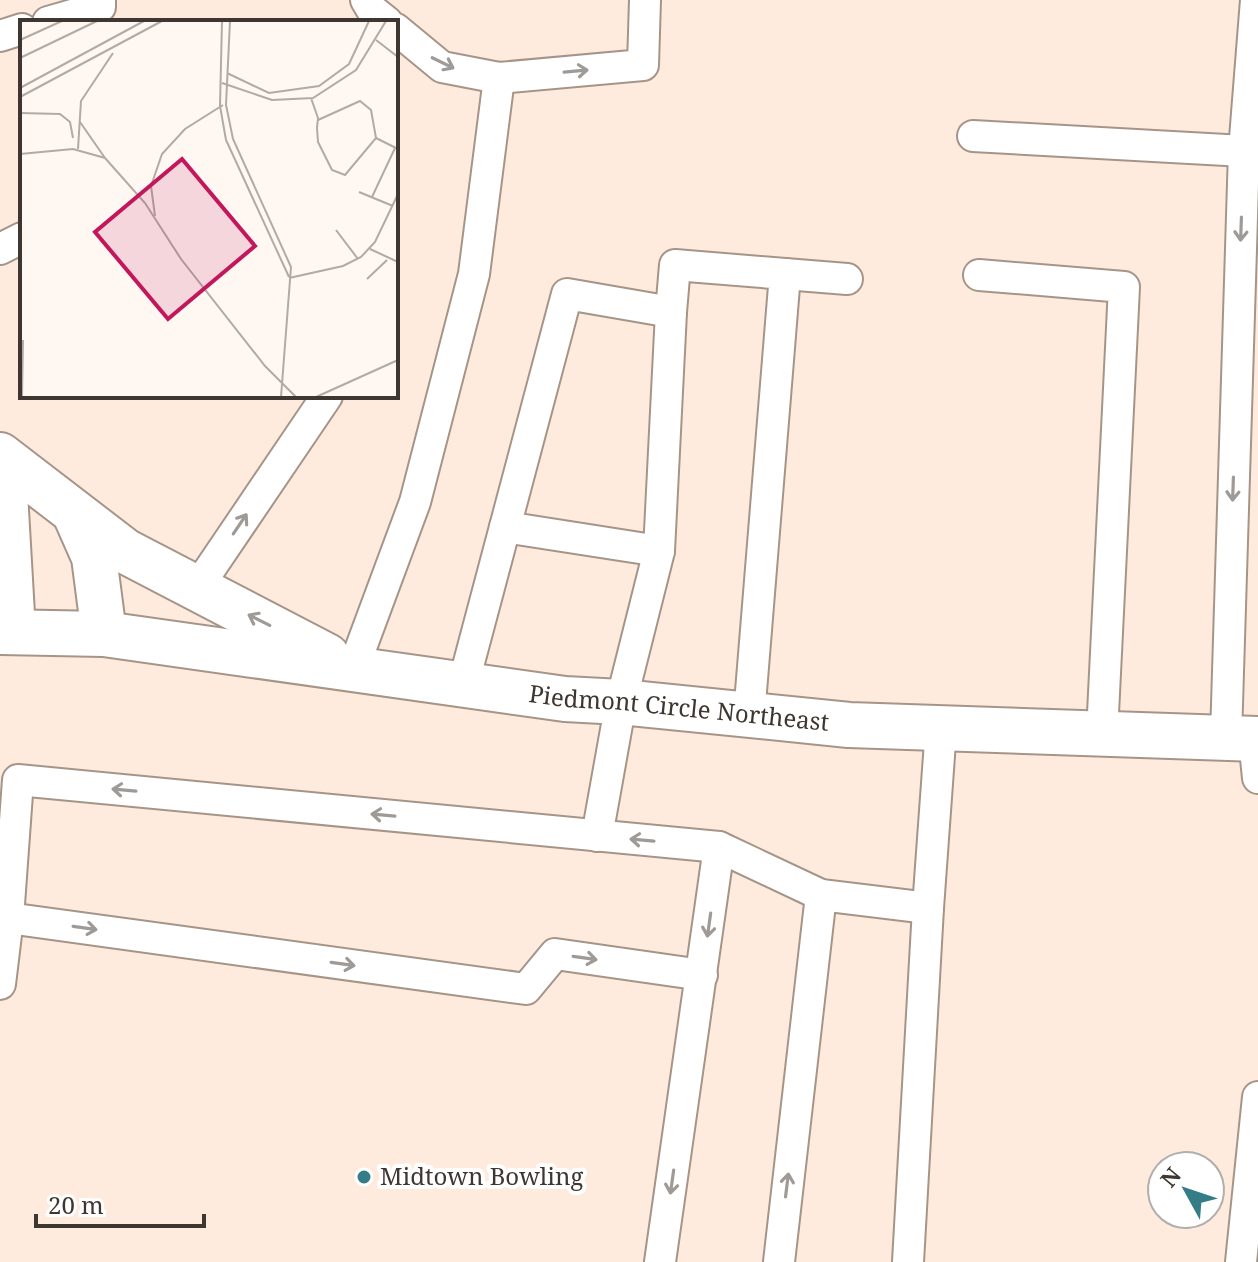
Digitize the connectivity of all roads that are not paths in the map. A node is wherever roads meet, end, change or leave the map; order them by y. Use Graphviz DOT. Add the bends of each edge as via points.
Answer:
graph roads {
  1 [pos="100,0"];
  2 [pos="366,0"];
  3 [pos="645,0"];
  4 [pos="1256,0"];
  5 [pos="55,20"];
  6 [pos="384,20"];
  7 [pos="20,30"];
  8 [pos="398,31"];
  9 [pos="0,36"];
  10 [pos="499,78"];
  11 [pos="973,136"];
  12 [pos="1244,151"];
  13 [pos="20,239"];
  14 [pos="0,249"];
  15 [pos="785,274"];
  16 [pos="979,275"];
  17 [pos="847,279"];
  18 [pos="671,312"];
  19 [pos="326,398"];
  20 [pos="1,456"];
  21 [pos="75,514"];
  22 [pos="505,527"];
  23 [pos="659,551"];
  24 [pos="197,588"];
  25 [pos="6,632"];
  26 [pos="104,634"];
  27 [pos="353,669"];
  28 [pos="463,685"];
  29 [pos="621,702"];
  30 [pos="749,716"];
  31 [pos="941,728"];
  32 [pos="1102,734"];
  33 [pos="1249,748"];
  34 [pos="597,836"];
  35 [pos="719,847"];
  36 [pos="821,895"];
  37 [pos="928,908"];
  38 [pos="8,918"];
  39 [pos="702,975"];
  40 [pos="0,984"];
  41 [pos="1258,1097"];
  42 [pos="660,1262"];
  43 [pos="779,1262"];
  44 [pos="908,1262"];
  45 [pos="1241,1262"];
  1 -- 5 [label="lane" via="100,7"];
  2 -- 6 [label="lane"];
  10 -- 3 [label="lane, one-way" via="643,65"];
  4 -- 12 [label="lane"];
  7 -- 9 [label="lane"];
  8 -- 10 [label="lane, one-way" via="442,67"];
  10 -- 27 [label="lane" via="474,274 415,502"];
  11 -- 12 [label="lane"];
  12 -- 33 [label="lane, one-way"];
  13 -- 14 [label="lane"];
  15 -- 17 [label="lane"];
  15 -- 18 [label="lane" via="675,265"];
  15 -- 30 [label="lane"];
  16 -- 32 [label="lane" via="1124,287"];
  18 -- 22 [label="lane" via="567,294"];
  18 -- 23 [label="lane"];
  24 -- 19 [label="lane, one-way"];
  20 -- 21 [label="main road, Piedmont Circle Northeast"];
  20 -- 25 [label="main road, Piedmont Circle Northeast"];
  21 -- 24 [label="main road" via="125,551"];
  21 -- 26 [label="main road, Piedmont Circle Northeast" via="94,557"];
  22 -- 23 [label="lane"];
  22 -- 28 [label="lane"];
  23 -- 29 [label="lane"];
  27 -- 24 [label="main road, one-way"];
  25 -- 26 [label="main road, Piedmont Circle Northeast"];
  26 -- 27 [label="main road, Piedmont Circle Northeast"];
  27 -- 28 [label="main road, Piedmont Circle Northeast"];
  28 -- 29 [label="main road, Piedmont Circle Northeast"];
  29 -- 30 [label="main road, Piedmont Circle Northeast"];
  29 -- 34 [label="lane"];
  30 -- 31 [label="main road, Piedmont Circle Northeast"];
  31 -- 32 [label="main road, Piedmont Circle Northeast"];
  31 -- 37 [label="lane"];
  32 -- 33 [label="main road, Piedmont Circle Northeast"];
  35 -- 34 [label="lane, one-way"];
  34 -- 38 [label="lane, one-way" via="18,780"];
  35 -- 36 [label="lane"];
  35 -- 39 [label="lane, one-way"];
  36 -- 37 [label="lane"];
  43 -- 36 [label="lane, one-way"];
  37 -- 44 [label="lane"];
  38 -- 39 [label="lane, one-way" via="526,989 555,954"];
  38 -- 40 [label="lane"];
  39 -- 42 [label="lane, one-way"];
  41 -- 45 [label="lane"];
}
